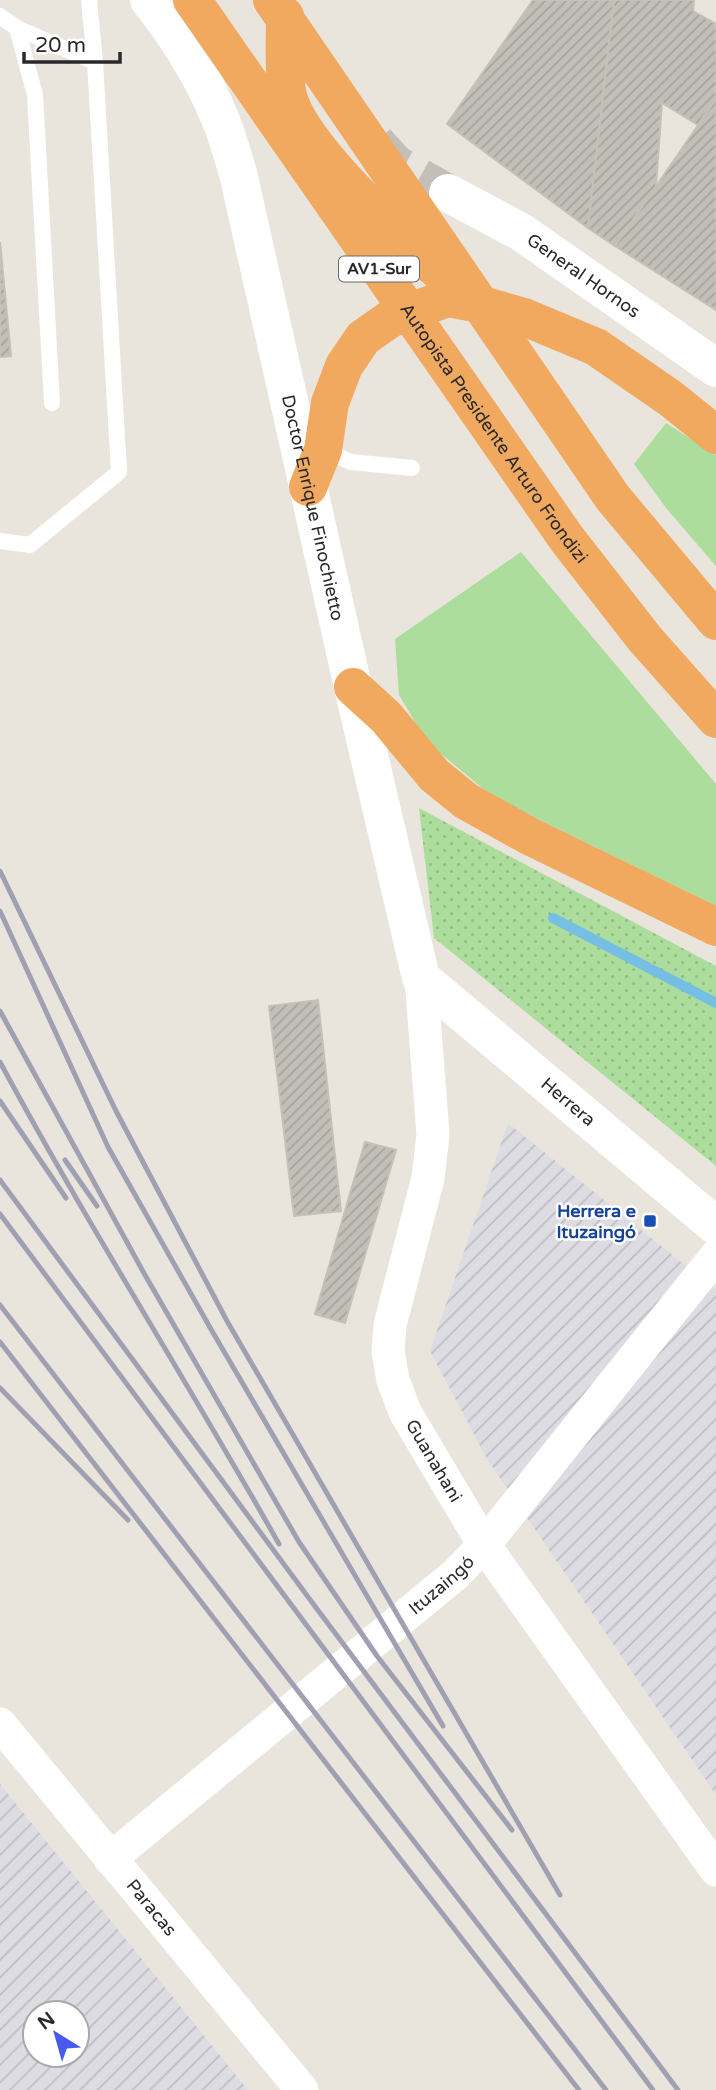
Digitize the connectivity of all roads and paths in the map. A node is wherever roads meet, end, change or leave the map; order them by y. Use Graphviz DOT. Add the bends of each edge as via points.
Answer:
graph roads {
  1 [pos="89,0"];
  2 [pos="149,0"];
  3 [pos="191,0"];
  4 [pos="281,1"];
  5 [pos="0,16"];
  6 [pos="17,28"];
  7 [pos="94,62"];
  8 [pos="448,193"];
  9 [pos="475,303"];
  10 [pos="716,368"];
  11 [pos="52,403"];
  12 [pos="295,423"];
  13 [pos="716,435"];
  14 [pos="323,450"];
  15 [pos="412,468"];
  16 [pos="308,487"];
  17 [pos="0,541"];
  18 [pos="716,621"];
  19 [pos="353,687"];
  20 [pos="716,719"];
  21 [pos="716,927"];
  22 [pos="421,978"];
  23 [pos="716,1226"];
  24 [pos="716,1256"];
  25 [pos="484,1545"];
  26 [pos="0,1724"];
  27 [pos="110,1858"];
  28 [pos="716,1870"];
  29 [pos="301,2089"];
  1 -- 7 [label="lane"];
  2 -- 12 [label="street, Doctor Enrique Finochietto" via="182,46 220,117 238,173"];
  3 -- 20 [label="highway, Autopista Presidente Arturo Frondizi / AV1-Sur" via="567,539 645,639"];
  4 -- 9 [label="highway" via="287,93 303,129 403,239"];
  4 -- 18 [label="highway, AV1-Sur" via="613,498"];
  5 -- 6 [label="lane"];
  6 -- 7 [label="lane"];
  6 -- 11 [label="lane" via="35,95"];
  7 -- 17 [label="lane" via="119,472 30,545"];
  8 -- 10 [label="street, General Hornos" via="521,232"];
  9 -- 13 [label="highway" via="524,317 596,347"];
  9 -- 14 [label="highway" via="448,298 435,302 390,319 363,338 344,366 330,403"];
  12 -- 14 [label="lane"];
  12 -- 16 [label="street, Doctor Enrique Finochietto"];
  14 -- 15 [label="lane" via="351,462"];
  14 -- 16 [label="highway"];
  16 -- 19 [label="street, Doctor Enrique Finochietto"];
  19 -- 21 [label="highway" via="386,717 433,775 466,801"];
  19 -- 22 [label="street, Doctor Enrique Finochietto"];
  22 -- 23 [label="street, Herrera"];
  22 -- 25 [label="street, Guanahani" via="433,1135 428,1178 390,1325 388,1352 405,1412"];
  24 -- 25 [label="street, Ituzaingó"];
  25 -- 27 [label="street, Ituzaingó" via="456,1574"];
  25 -- 28 [label="street, Guanahani"];
  26 -- 27 [label="street, Paracas"];
  27 -- 29 [label="street, Paracas"];
}
